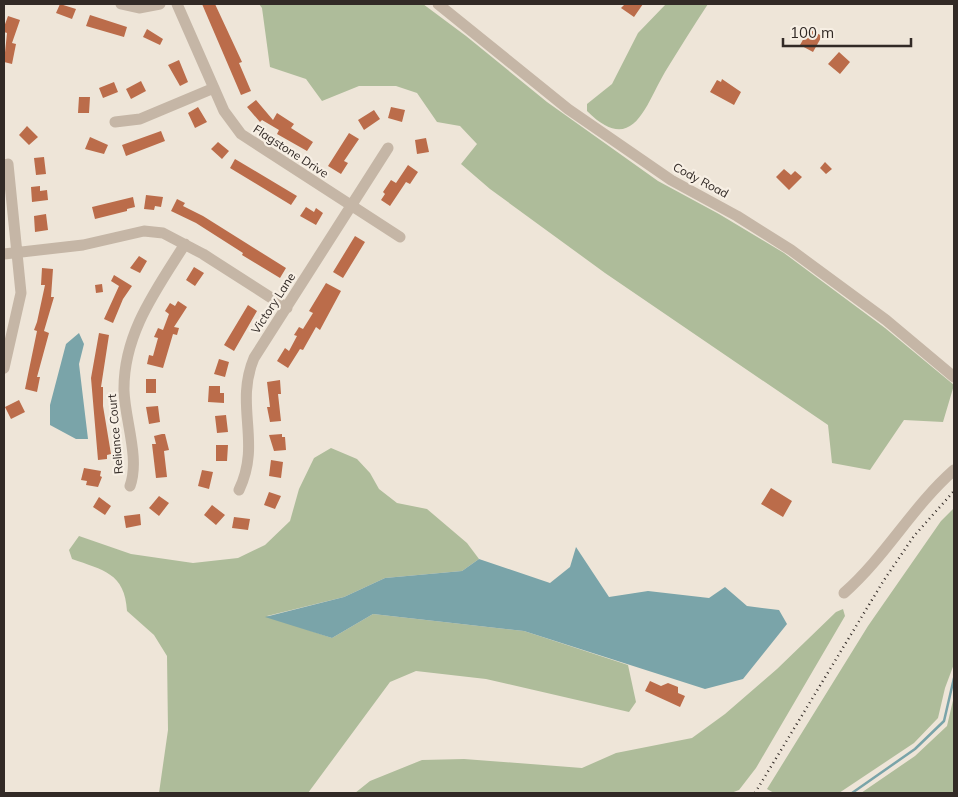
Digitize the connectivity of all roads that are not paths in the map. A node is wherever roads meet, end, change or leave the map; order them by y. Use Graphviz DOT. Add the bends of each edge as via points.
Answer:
graph roads {
  1 [pos="121,4"];
  2 [pos="160,4"];
  3 [pos="177,4"];
  4 [pos="438,4"];
  5 [pos="214,88"];
  6 [pos="115,122"];
  7 [pos="388,148"];
  8 [pos="6,164"];
  9 [pos="351,206"];
  10 [pos="400,237"];
  11 [pos="185,244"];
  12 [pos="16,252"];
  13 [pos="4,254"];
  14 [pos="287,308"];
  15 [pos="4,368"];
  16 [pos="954,377"];
  17 [pos="954,470"];
  18 [pos="130,486"];
  19 [pos="239,490"];
  20 [pos="844,593"];
  1 -- 2 [label="street" via="139,8"];
  3 -- 5 [label="street, Flagstone Drive"];
  4 -- 16 [label="street, Cody Road" via="568,109 671,180 791,250 871,309"];
  5 -- 6 [label="street" via="140,119"];
  5 -- 9 [label="street, Flagstone Drive" via="227,116 241,134"];
  7 -- 9 [label="street, Victory Lane"];
  8 -- 12 [label="street"];
  9 -- 10 [label="street, Flagstone Drive"];
  9 -- 14 [label="street, Victory Lane"];
  11 -- 12 [label="street" via="163,233 144,231 83,245"];
  11 -- 14 [label="street"];
  11 -- 18 [label="street, Reliance Court" via="141,314 127,361 124,392 134,466"];
  12 -- 13 [label="street"];
  12 -- 15 [label="street" via="21,293"];
  14 -- 19 [label="street, Victory Lane" via="248,372 249,462"];
  17 -- 20 [label="street" via="922,502 872,567"];
}
